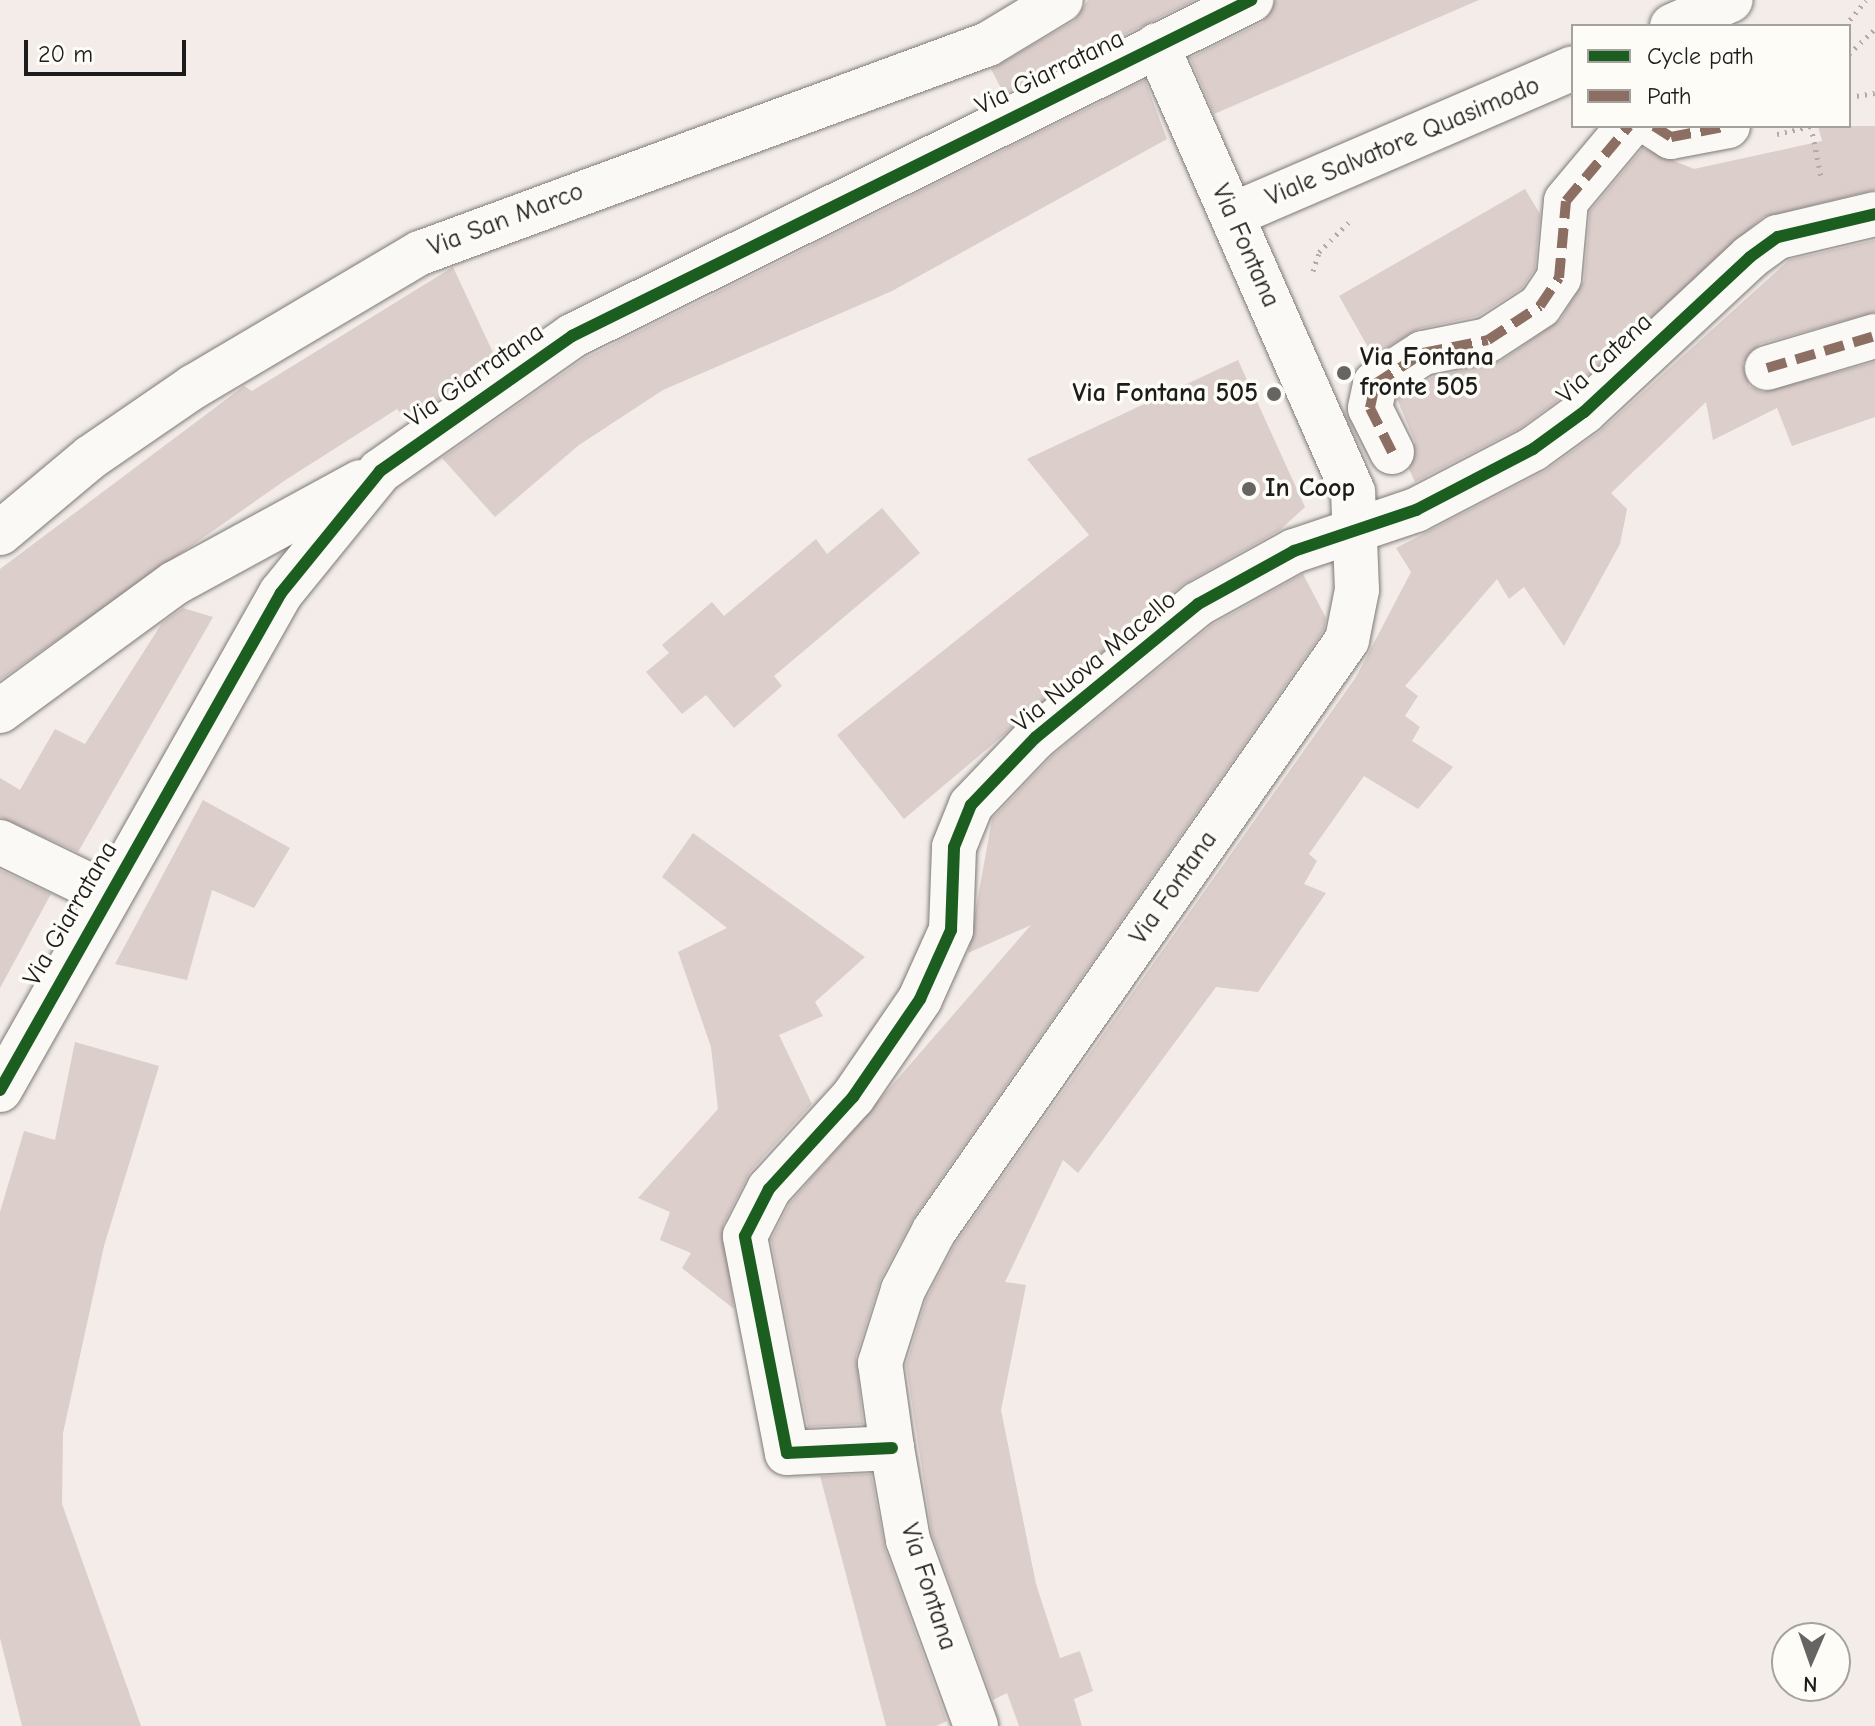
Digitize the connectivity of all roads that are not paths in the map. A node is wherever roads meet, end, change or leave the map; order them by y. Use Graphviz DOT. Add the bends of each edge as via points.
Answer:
graph roads {
  1 [pos="1061,0"];
  2 [pos="1251,0"];
  3 [pos="1721,2"];
  4 [pos="1676,24"];
  5 [pos="1157,45"];
  6 [pos="1571,69"];
  7 [pos="1627,128"];
  8 [pos="1657,128"];
  9 [pos="1718,128"];
  10 [pos="1875,214"];
  11 [pos="1232,215"];
  12 [pos="1875,336"];
  13 [pos="1767,368"];
  14 [pos="1392,452"];
  15 [pos="380,471"];
  16 [pos="0,533"];
  17 [pos="1358,534"];
  18 [pos="0,711"];
  19 [pos="0,842"];
  20 [pos="107,894"];
  21 [pos="0,1090"];
  22 [pos="892,1448"];
  23 [pos="976,1726"];
  1 -- 16 [label="street, Via San Marco" via="988,44 420,253 193,387 91,457"];
  2 -- 5 [label="street, Via Giarratana"];
  3 -- 4 [label="street"];
  5 -- 11 [label="street, Via Fontana"];
  5 -- 15 [label="street, Via Giarratana" via="572,336"];
  6 -- 11 [label="street, Viale Salvatore Quasimodo"];
  7 -- 14 [label="street" via="1566,201 1559,278 1540,306 1488,340 1423,353 1375,384 1370,408"];
  8 -- 9 [label="street" via="1671,137"];
  10 -- 17 [label="street, Via Catena" via="1778,237 1533,449"];
  11 -- 17 [label="street, Via Fontana" via="1353,492"];
  12 -- 13 [label="street"];
  15 -- 18 [label="street" via="175,583"];
  15 -- 20 [label="street, Via Giarratana" via="281,593"];
  17 -- 22 [label="street, Via Fontana" via="1347,640 934,1231 903,1290 880,1363"];
  17 -- 22 [label="street, Via Nuova Macello" via="1294,551 1198,604 1035,738 971,805 954,847 951,930 920,999 853,1097 769,1189 751,1224 745,1236 787,1453"];
  19 -- 20 [label="street"];
  20 -- 21 [label="street, Via Giarratana"];
  22 -- 23 [label="street, Via Fontana" via="908,1540"];
}
